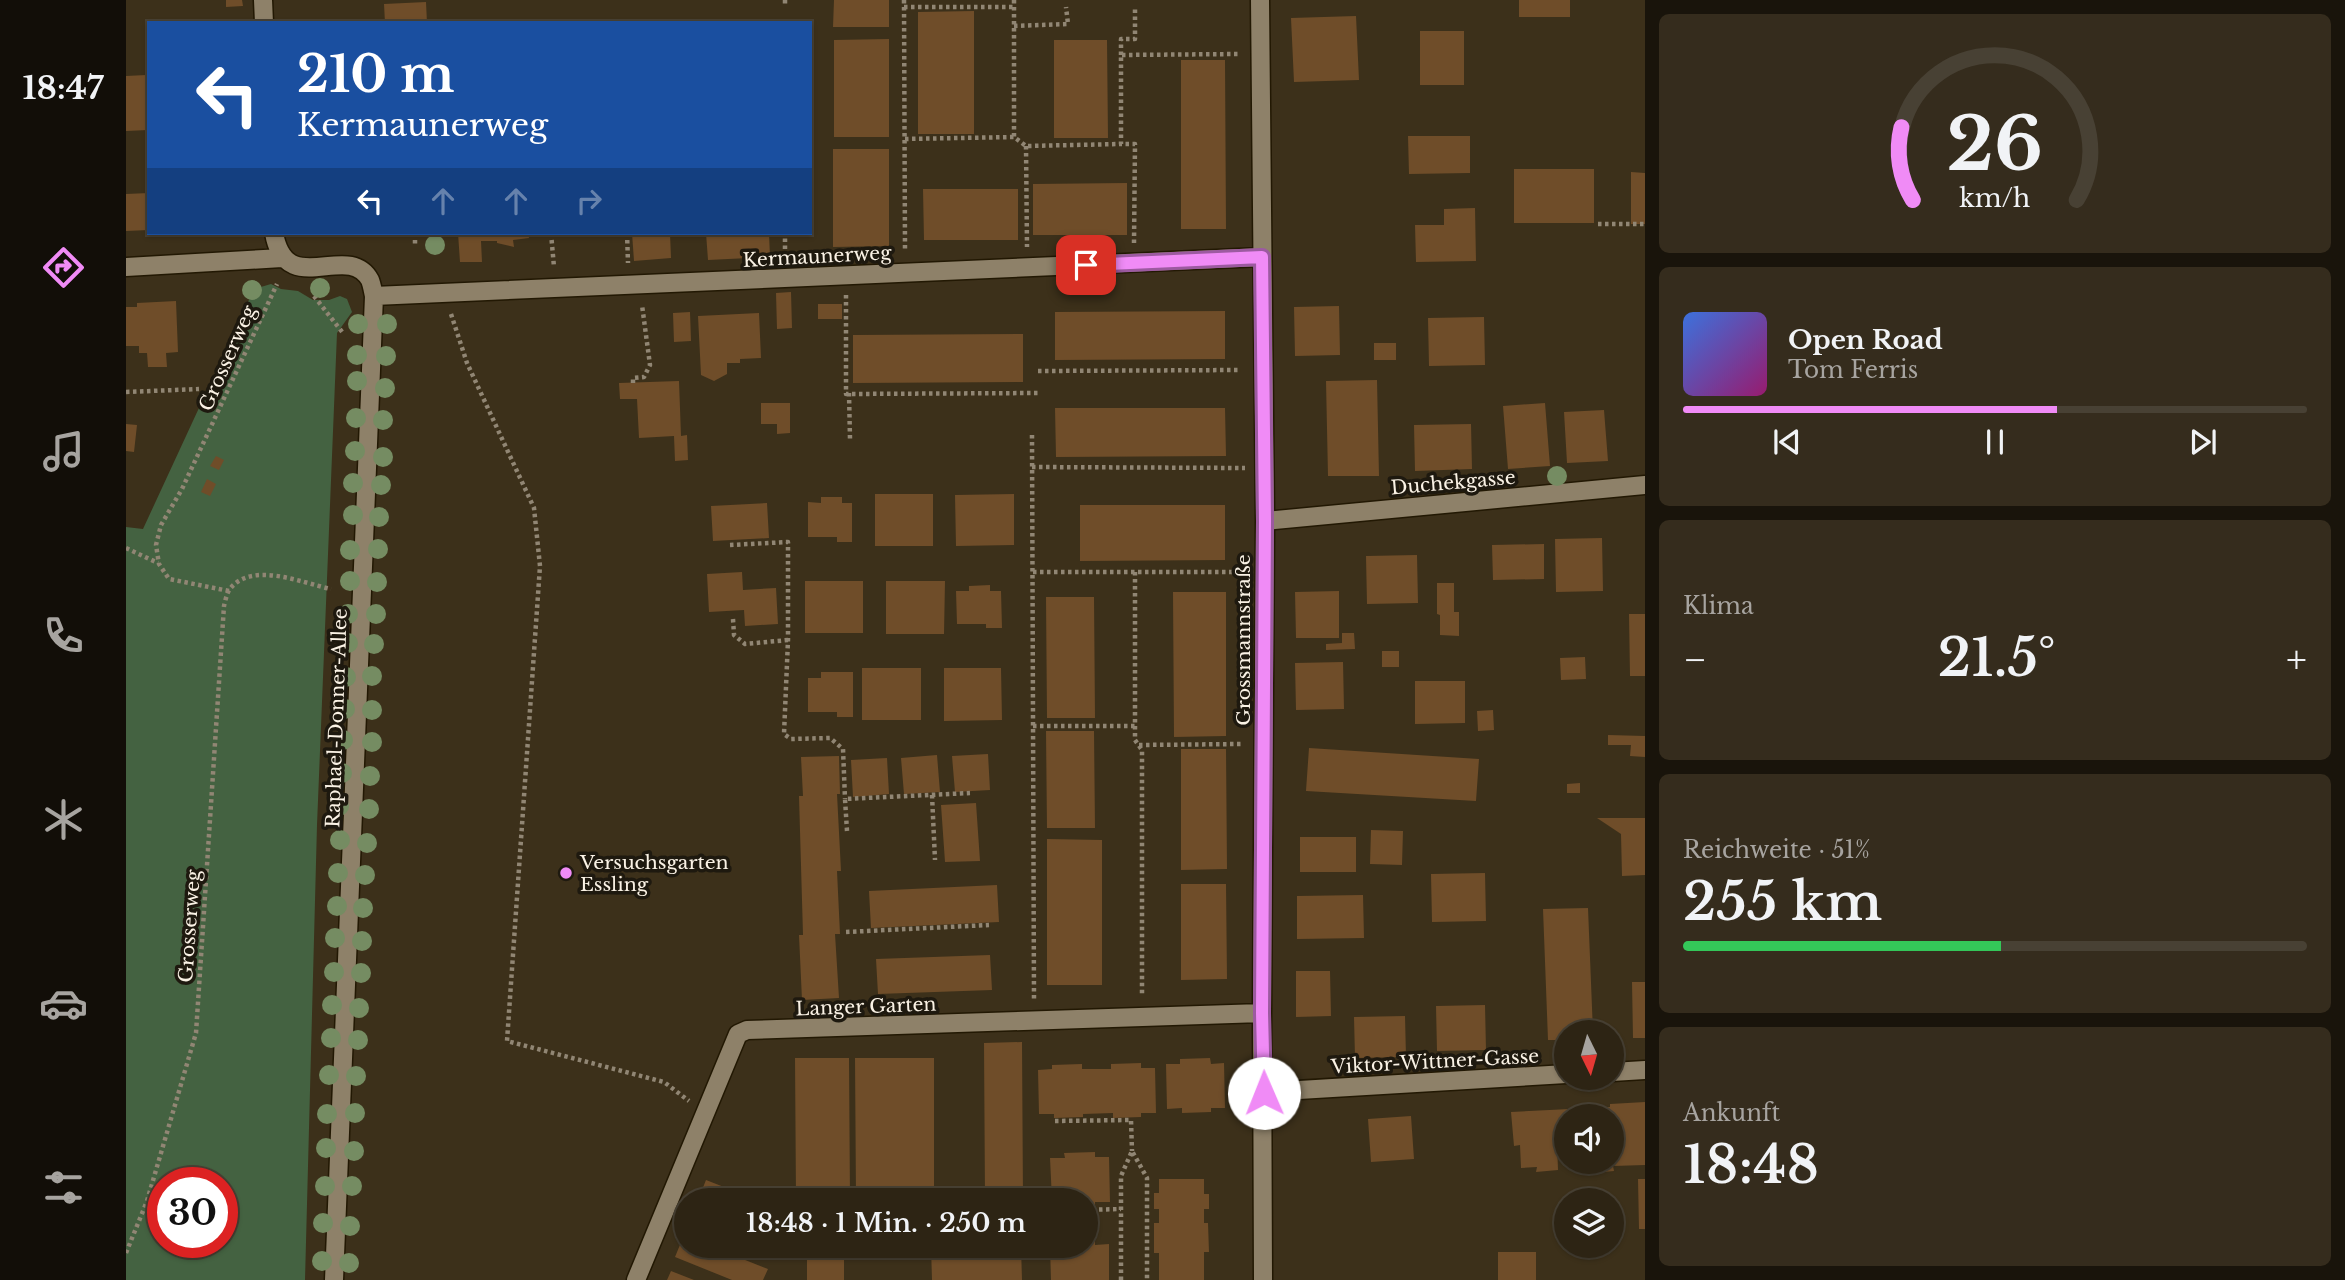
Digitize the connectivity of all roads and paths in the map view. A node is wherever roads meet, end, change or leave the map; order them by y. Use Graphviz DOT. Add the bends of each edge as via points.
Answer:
graph roads {
  1 [pos="263,0"];
  2 [pos="904,0"];
  3 [pos="1014,0"];
  4 [pos="1260,0"];
  5 [pos="904,7"];
  6 [pos="1014,7"];
  7 [pos="1066,7"];
  8 [pos="1135,7"];
  9 [pos="264,21"];
  10 [pos="1014,26"];
  11 [pos="1261,53"];
  12 [pos="1121,55"];
  13 [pos="1014,137"];
  14 [pos="904,139"];
  15 [pos="1121,144"];
  16 [pos="1026,146"];
  17 [pos="1598,224"];
  18 [pos="1645,224"];
  19 [pos="275,235"];
  20 [pos="415,235"];
  21 [pos="627,235"];
  22 [pos="551,236"];
  23 [pos="415,245"];
  24 [pos="1262,257"];
  25 [pos="282,258"];
  26 [pos="1134,262"];
  27 [pos="126,267"];
  28 [pos="1027,267"];
  29 [pos="905,273"];
  30 [pos="846,276"];
  31 [pos="277,284"];
  32 [pos="634,285"];
  33 [pos="555,288"];
  34 [pos="444,294"];
  35 [pos="314,296"];
  36 [pos="374,296"];
  37 [pos="343,333"];
  38 [pos="1263,370"];
  39 [pos="1038,371"];
  40 [pos="633,383"];
  41 [pos="200,389"];
  42 [pos="126,392"];
  43 [pos="849,393"];
  44 [pos="1038,393"];
  45 [pos="1032,435"];
  46 [pos="850,439"];
  47 [pos="1032,467"];
  48 [pos="1265,468"];
  49 [pos="1645,485"];
  50 [pos="1265,521"];
  51 [pos="730,545"];
  52 [pos="126,548"];
  53 [pos="159,564"];
  54 [pos="1033,572"];
  55 [pos="1135,572"];
  56 [pos="1265,572"];
  57 [pos="331,589"];
  58 [pos="229,591"];
  59 [pos="733,618"];
  60 [pos="788,640"];
  61 [pos="1033,726"];
  62 [pos="1135,726"];
  63 [pos="1264,744"];
  64 [pos="1139,745"];
  65 [pos="970,793"];
  66 [pos="932,795"];
  67 [pos="845,799"];
  68 [pos="847,831"];
  69 [pos="935,860"];
  70 [pos="989,925"];
  71 [pos="846,932"];
  72 [pos="1262,1013"];
  73 [pos="1143,1018"];
  74 [pos="1034,1022"];
  75 [pos="1645,1070"];
  76 [pos="1624,1071"];
  77 [pos="1554,1075"];
  78 [pos="1264,1093"];
  79 [pos="705,1115"];
  80 [pos="1055,1121"];
  81 [pos="1132,1151"];
  82 [pos="1121,1209"];
  83 [pos="1098,1210"];
  84 [pos="126,1253"];
  85 [pos="334,1280"];
  86 [pos="636,1280"];
  87 [pos="1121,1280"];
  88 [pos="1147,1280"];
  89 [pos="1263,1280"];
  1 -- 9 [label="street"];
  2 -- 5 [label="path"];
  3 -- 6 [label="path"];
  4 -- 11 [label="street, Grossmannstraße"];
  5 -- 6 [label="path"];
  5 -- 14 [label="path"];
  6 -- 10 [label="path"];
  7 -- 10 [label="path" via="1068,24"];
  8 -- 12 [label="path" via="1135,39 1121,39"];
  10 -- 13 [label="path"];
  11 -- 12 [label="path"];
  11 -- 24 [label="street, Grossmannstraße"];
  12 -- 15 [label="path"];
  13 -- 14 [label="path"];
  13 -- 16 [label="path"];
  14 -- 29 [label="path"];
  15 -- 16 [label="path"];
  15 -- 26 [label="path" via="1135,144"];
  16 -- 28 [label="path"];
  17 -- 18 [label="path"];
  19 -- 25 [label="street"];
  20 -- 23 [label="path"];
  21 -- 32 [label="path"];
  22 -- 33 [label="path"];
  24 -- 26 [label="street, Kermaunerweg"];
  24 -- 38 [label="street, Grossmannstraße"];
  25 -- 27 [label="street"];
  25 -- 36 [label="street" via="293,266 356,267 369,279"];
  26 -- 28 [label="street, Kermaunerweg"];
  28 -- 29 [label="street, Kermaunerweg"];
  29 -- 30 [label="street, Kermaunerweg"];
  30 -- 32 [label="street, Kermaunerweg"];
  30 -- 43 [label="path"];
  31 -- 53 [label="path, Grosserweg" via="182,489 160,525"];
  32 -- 33 [label="street, Kermaunerweg"];
  32 -- 40 [label="path" via="650,365 644,377 633,378"];
  33 -- 34 [label="street, Kermaunerweg"];
  34 -- 36 [label="street, Kermaunerweg"];
  34 -- 79 [label="path" via="467,363 534,508 540,566 507,1041 664,1082"];
  35 -- 37 [label="path"];
  36 -- 85 [label="street, Raphael-Donner-Allee"];
  38 -- 39 [label="path"];
  38 -- 48 [label="street, Grossmannstraße"];
  41 -- 42 [label="path"];
  43 -- 44 [label="path"];
  43 -- 46 [label="path"];
  45 -- 47 [label="path"];
  47 -- 48 [label="path"];
  47 -- 54 [label="path"];
  48 -- 50 [label="street, Grossmannstraße"];
  49 -- 50 [label="street, Duchekgasse"];
  50 -- 56 [label="street, Grossmannstraße"];
  51 -- 60 [label="path" via="788,542"];
  52 -- 53 [label="path"];
  53 -- 58 [label="path" via="169,579"];
  54 -- 55 [label="path"];
  54 -- 61 [label="path"];
  55 -- 56 [label="path"];
  55 -- 62 [label="path"];
  56 -- 63 [label="street, Grossmannstraße"];
  57 -- 58 [label="path" via="270,575 245,577"];
  58 -- 84 [label="path, Grosserweg" via="223,620 196,1033"];
  59 -- 60 [label="path" via="734,635 745,644"];
  60 -- 67 [label="path" via="784,734 791,739 830,738 842,749"];
  61 -- 62 [label="path"];
  61 -- 74 [label="path"];
  62 -- 64 [label="path"];
  63 -- 64 [label="path"];
  63 -- 72 [label="street, Grossmannstraße"];
  64 -- 73 [label="path"];
  65 -- 66 [label="path"];
  66 -- 67 [label="path"];
  66 -- 69 [label="path"];
  67 -- 68 [label="path"];
  70 -- 71 [label="path"];
  72 -- 73 [label="street, Langer Garten"];
  72 -- 78 [label="street, Grossmannstraße"];
  73 -- 74 [label="street, Langer Garten"];
  74 -- 79 [label="street, Langer Garten" via="747,1030 738,1034"];
  75 -- 76 [label="street"];
  77 -- 78 [label="street, Viktor-Wittner-Gasse"];
  78 -- 89 [label="street, Grossmannstraße"];
  79 -- 86 [label="street, Langer Garten"];
  80 -- 81 [label="path" via="1131,1120"];
  81 -- 82 [label="path" via="1121,1176"];
  81 -- 88 [label="path" via="1147,1178"];
  82 -- 83 [label="path"];
  82 -- 87 [label="path"];
}
